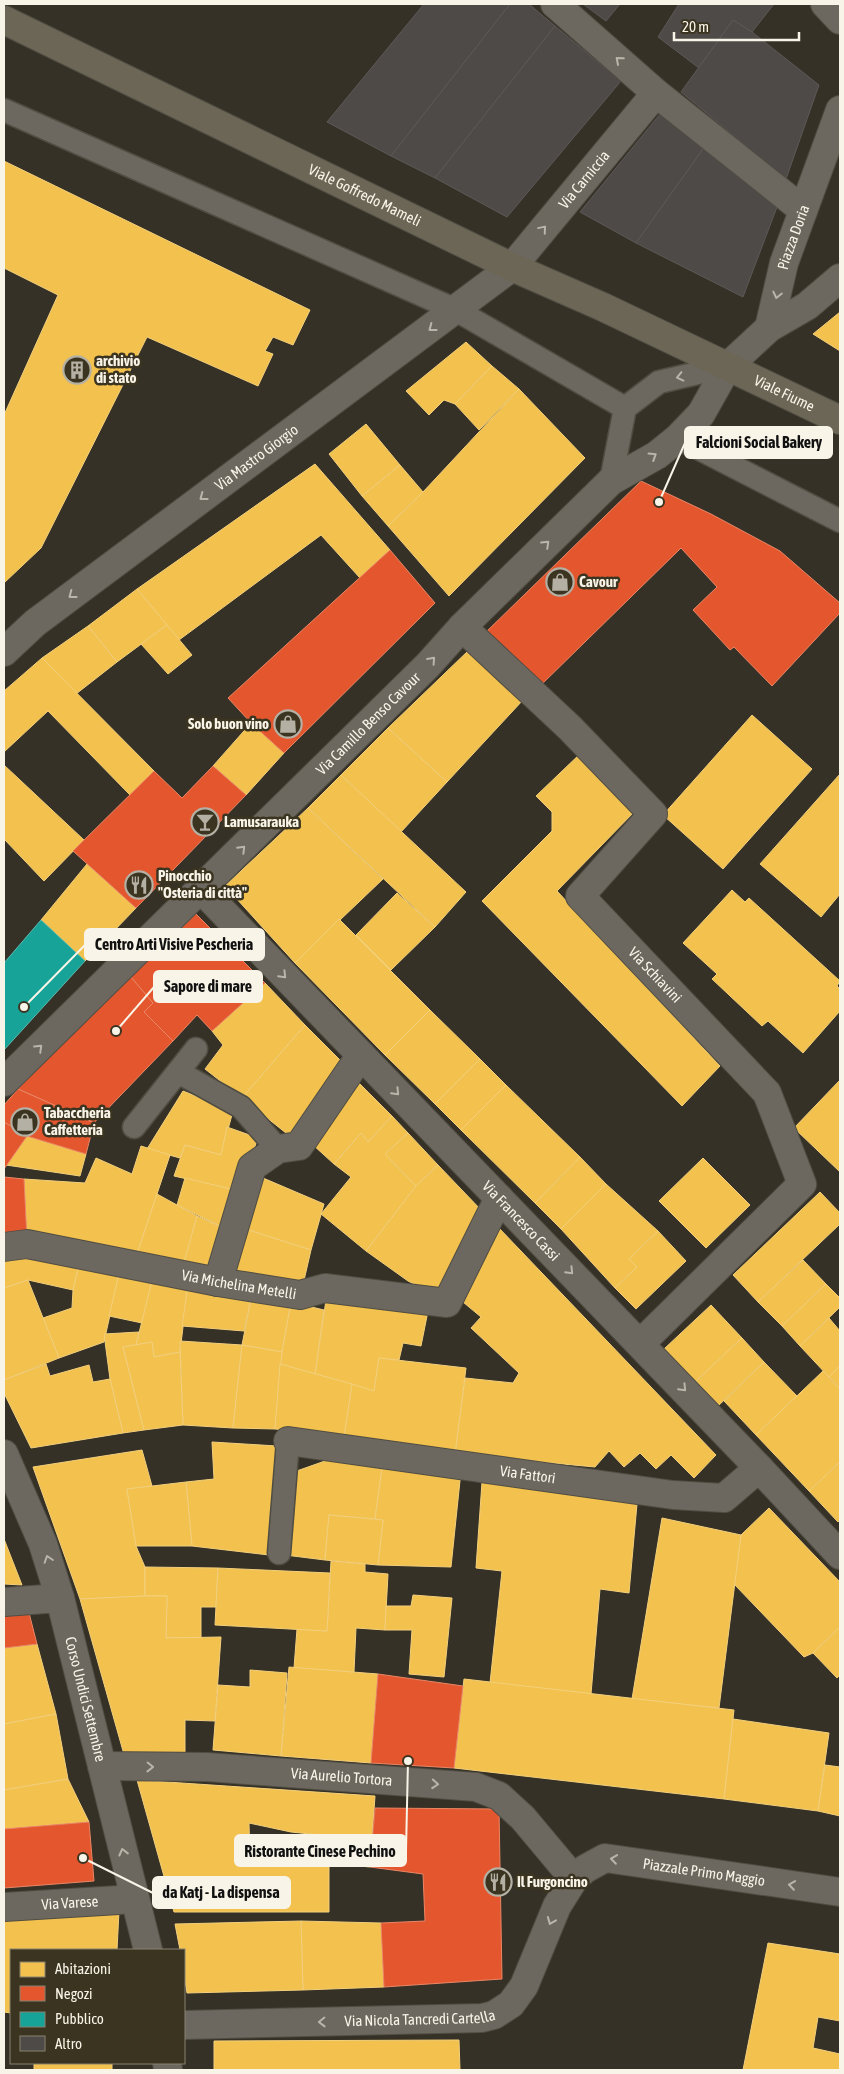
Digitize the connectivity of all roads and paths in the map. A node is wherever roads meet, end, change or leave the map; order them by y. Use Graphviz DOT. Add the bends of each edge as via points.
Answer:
graph roads {
  1 [pos="555,4"];
  2 [pos="825,4"];
  3 [pos="4,20"];
  4 [pos="840,20"];
  5 [pos="656,93"];
  6 [pos="4,110"];
  7 [pos="840,110"];
  8 [pos="833,149"];
  9 [pos="803,210"];
  10 [pos="512,267"];
  11 [pos="840,278"];
  12 [pos="456,310"];
  13 [pos="769,328"];
  14 [pos="728,366"];
  15 [pos="625,408"];
  16 [pos="840,420"];
  17 [pos="678,438"];
  18 [pos="611,481"];
  19 [pos="840,521"];
  20 [pos="462,627"];
  21 [pos="4,652"];
  22 [pos="201,889"];
  23 [pos="196,1049"];
  24 [pos="361,1055"];
  25 [pos="178,1072"];
  26 [pos="4,1082"];
  27 [pos="134,1127"];
  28 [pos="278,1149"];
  29 [pos="499,1198"];
  30 [pos="4,1247"];
  31 [pos="218,1282"];
  32 [pos="640,1344"];
  33 [pos="288,1441"];
  34 [pos="4,1454"];
  35 [pos="759,1468"];
  36 [pos="279,1553"];
  37 [pos="840,1554"];
  38 [pos="60,1598"];
  39 [pos="4,1602"];
  40 [pos="102,1766"];
  41 [pos="574,1879"];
  42 [pos="840,1892"];
  43 [pos="135,1899"];
  44 [pos="4,1907"];
  45 [pos="148,1949"];
  46 [pos="185,2025"];
  5 -- 1 [label="street, one-way"];
  2 -- 4 [label="street"];
  3 -- 10 [label="main road, Viale Goffredo Mameli"];
  5 -- 9 [label="street"];
  10 -- 5 [label="street, Via Carniccia, one-way"];
  6 -- 12 [label="lane"];
  7 -- 8 [label="street, Piazza Doria"];
  8 -- 9 [label="street, Piazza Doria"];
  9 -- 13 [label="street, Piazza Doria, one-way" via="784,263"];
  10 -- 12 [label="street, Via Mastro Giorgio"];
  10 -- 14 [label="main road, Viale Goffredo Mameli"];
  11 -- 13 [label="street" via="807,306"];
  12 -- 15 [label="lane"];
  12 -- 21 [label="street, Via Mastro Giorgio, one-way" via="34,623"];
  13 -- 14 [label="street"];
  14 -- 15 [label="lane, one-way" via="659,382"];
  14 -- 16 [label="main road, Viale Fiume"];
  14 -- 17 [label="street, Via Camillo Benso Cavour" via="701,414"];
  15 -- 18 [label="lane"];
  18 -- 17 [label="street, Via Camillo Benso Cavour, one-way" via="657,455"];
  17 -- 19 [label="lane"];
  20 -- 18 [label="street, Via Camillo Benso Cavour, one-way"];
  22 -- 20 [label="street, Via Camillo Benso Cavour, one-way" via="428,665"];
  20 -- 32 [label="street, Via Schiavini" via="570,728 654,814 580,896 767,1093 802,1184"];
  22 -- 24 [label="street, Via Francesco Cassi, one-way"];
  26 -- 22 [label="street, Via Camillo Benso Cavour, one-way"];
  23 -- 25 [label="lane"];
  24 -- 28 [label="street" via="299,1146"];
  24 -- 29 [label="street, Via Francesco Cassi, one-way"];
  25 -- 27 [label="lane"];
  25 -- 28 [label="lane" via="240,1107"];
  28 -- 31 [label="street" via="252,1167"];
  29 -- 31 [label="street, Via Michelina Metelli" via="447,1303 325,1288 300,1296"];
  29 -- 32 [label="street, Via Francesco Cassi, one-way"];
  30 -- 31 [label="street, Via Michelina Metelli" via="27,1244"];
  32 -- 35 [label="street, Via Francesco Cassi, one-way"];
  33 -- 35 [label="street, Via Fattori" via="673,1495 724,1498"];
  33 -- 36 [label="lane"];
  38 -- 34 [label="street, Corso Undici Settembre, one-way" via="43,1544"];
  35 -- 37 [label="street, Via Francesco Cassi"];
  38 -- 39 [label="street"];
  38 -- 40 [label="street, Corso Undici Settembre"];
  40 -- 41 [label="street, Via Aurelio Tortora, one-way" via="208,1767 476,1787 499,1796 523,1818"];
  43 -- 40 [label="street, Corso Undici Settembre, one-way"];
  42 -- 41 [label="street, Piazzale Primo Maggio, one-way" via="605,1858"];
  41 -- 46 [label="street, Via Nicola Tancredi Cartella, one-way" via="557,1906 524,1986 511,2004 494,2015 482,2018"];
  43 -- 44 [label="street, Via Varese"];
  43 -- 45 [label="street, Corso Undici Settembre"];
}
